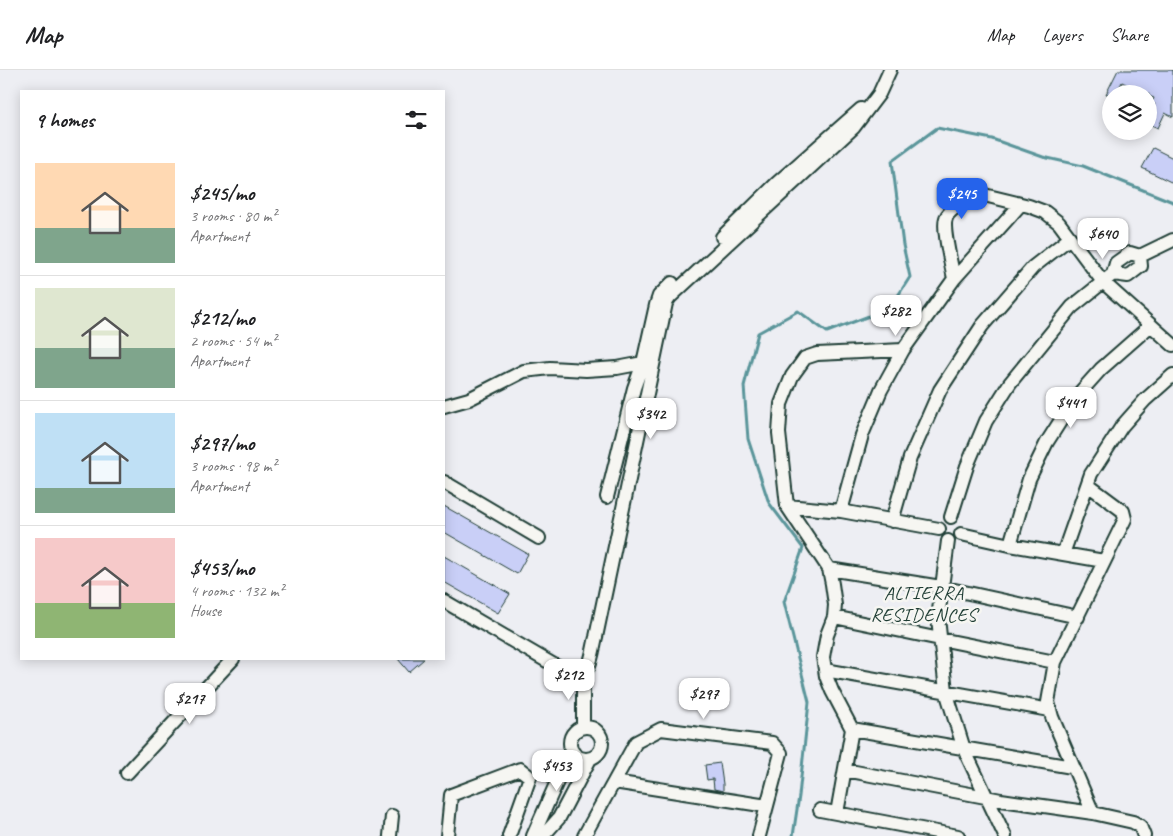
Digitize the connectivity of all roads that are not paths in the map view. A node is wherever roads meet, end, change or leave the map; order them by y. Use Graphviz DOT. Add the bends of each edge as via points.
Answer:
graph roads {
  1 [pos="890,70"];
  2 [pos="879,94"];
  3 [pos="1021,204"];
  4 [pos="1070,238"];
  5 [pos="1173,240"];
  6 [pos="1108,278"];
  7 [pos="954,279"];
  8 [pos="1151,325"];
  9 [pos="1173,345"];
  10 [pos="903,350"];
  11 [pos="643,362"];
  12 [pos="1173,375"];
  13 [pos="445,406"];
  14 [pos="445,483"];
  15 [pos="1088,485"];
  16 [pos="607,497"];
  17 [pos="787,506"];
  18 [pos="842,511"];
  19 [pos="951,518"];
  20 [pos="892,522"];
  21 [pos="939,529"];
  22 [pos="961,534"];
  23 [pos="539,538"];
  24 [pos="948,541"];
  25 [pos="1010,544"];
  26 [pos="1063,554"];
  27 [pos="1104,561"];
  28 [pos="829,569"];
  29 [pos="941,587"];
  30 [pos="445,602"];
  31 [pos="834,616"];
  32 [pos="1078,617"];
  33 [pos="940,640"];
  34 [pos="232,660"];
  35 [pos="1055,662"];
  36 [pos="825,670"];
  37 [pos="583,675"];
  38 [pos="946,691"];
  39 [pos="1050,710"];
  40 [pos="583,727"];
  41 [pos="852,729"];
  42 [pos="964,749"];
  43 [pos="571,750"];
  44 [pos="590,759"];
  45 [pos="1072,767"];
  46 [pos="845,770"];
  47 [pos="127,773"];
  48 [pos="614,782"];
  49 [pos="987,796"];
  50 [pos="767,806"];
  51 [pos="820,810"];
  52 [pos="837,813"];
  53 [pos="1093,813"];
  54 [pos="392,816"];
  55 [pos="390,836"];
  56 [pos="447,836"];
  57 [pos="509,836"];
  58 [pos="533,836"];
  59 [pos="542,836"];
  60 [pos="584,836"];
  61 [pos="759,836"];
  62 [pos="958,836"];
  63 [pos="1005,836"];
  64 [pos="1144,836"];
  1 -- 2 [label="street"];
  2 -- 11 [label="street" via="777,183 660,296"];
  2 -- 37 [label="street" via="854,127 666,303 596,637"];
  3 -- 4 [label="street" via="1045,212"];
  3 -- 7 [label="street"];
  3 -- 7 [label="street" via="980,194 950,212 945,221"];
  4 -- 6 [label="street"];
  4 -- 20 [label="street" via="1033,267 982,326 940,390 910,458"];
  5 -- 6 [label="street" via="1140,256 1141,266 1128,276"];
  6 -- 8 [label="street"];
  6 -- 19 [label="street" via="1072,307 1010,383 986,421"];
  7 -- 10 [label="street"];
  8 -- 9 [label="street"];
  8 -- 25 [label="street" via="1101,369 1075,398 1046,442 1029,479"];
  10 -- 17 [label="street" via="818,354 804,358 792,376 781,404 779,434"];
  10 -- 18 [label="street" via="862,435"];
  11 -- 13 [label="street" via="617,368 524,371 469,399"];
  11 -- 16 [label="street"];
  12 -- 15 [label="street" via="1122,426 1091,474"];
  14 -- 23 [label="street"];
  15 -- 26 [label="street"];
  15 -- 27 [label="street" via="1123,511 1125,519"];
  17 -- 18 [label="street"];
  17 -- 28 [label="street"];
  18 -- 20 [label="street"];
  19 -- 21 [label="street" via="944,519"];
  19 -- 22 [label="street" via="960,523"];
  20 -- 21 [label="street"];
  21 -- 24 [label="street" via="940,535"];
  22 -- 24 [label="street" via="956,540"];
  22 -- 25 [label="street"];
  24 -- 29 [label="street"];
  25 -- 26 [label="street"];
  26 -- 27 [label="street"];
  27 -- 32 [label="street"];
  28 -- 29 [label="street"];
  28 -- 31 [label="street"];
  29 -- 32 [label="street"];
  29 -- 33 [label="street"];
  30 -- 37 [label="street" via="577,678"];
  31 -- 33 [label="street"];
  31 -- 36 [label="street" via="823,657"];
  32 -- 35 [label="street"];
  33 -- 35 [label="street"];
  33 -- 38 [label="street"];
  34 -- 47 [label="street"];
  35 -- 39 [label="street" via="1048,702"];
  36 -- 38 [label="street"];
  36 -- 41 [label="street"];
  37 -- 40 [label="street"];
  38 -- 39 [label="street"];
  38 -- 42 [label="street"];
  39 -- 45 [label="street"];
  40 -- 43 [label="street" via="571,736"];
  40 -- 44 [label="street" via="596,730 603,743 601,751"];
  41 -- 42 [label="street"];
  41 -- 46 [label="street"];
  42 -- 45 [label="street"];
  42 -- 49 [label="street"];
  43 -- 44 [label="street" via="582,759"];
  43 -- 58 [label="street"];
  44 -- 59 [label="street" via="559,818"];
  45 -- 53 [label="street"];
  46 -- 49 [label="street"];
  46 -- 52 [label="street"];
  48 -- 50 [label="street"];
  48 -- 50 [label="street" via="636,742 661,729 772,743 781,753"];
  48 -- 60 [label="street"];
  49 -- 53 [label="street"];
  49 -- 63 [label="street"];
  50 -- 61 [label="street"];
  51 -- 52 [label="street"];
  52 -- 62 [label="street"];
  53 -- 64 [label="street" via="1133,822 1140,826"];
  54 -- 55 [label="street"];
  56 -- 57 [label="street" via="451,795 520,769 530,777"];
}
